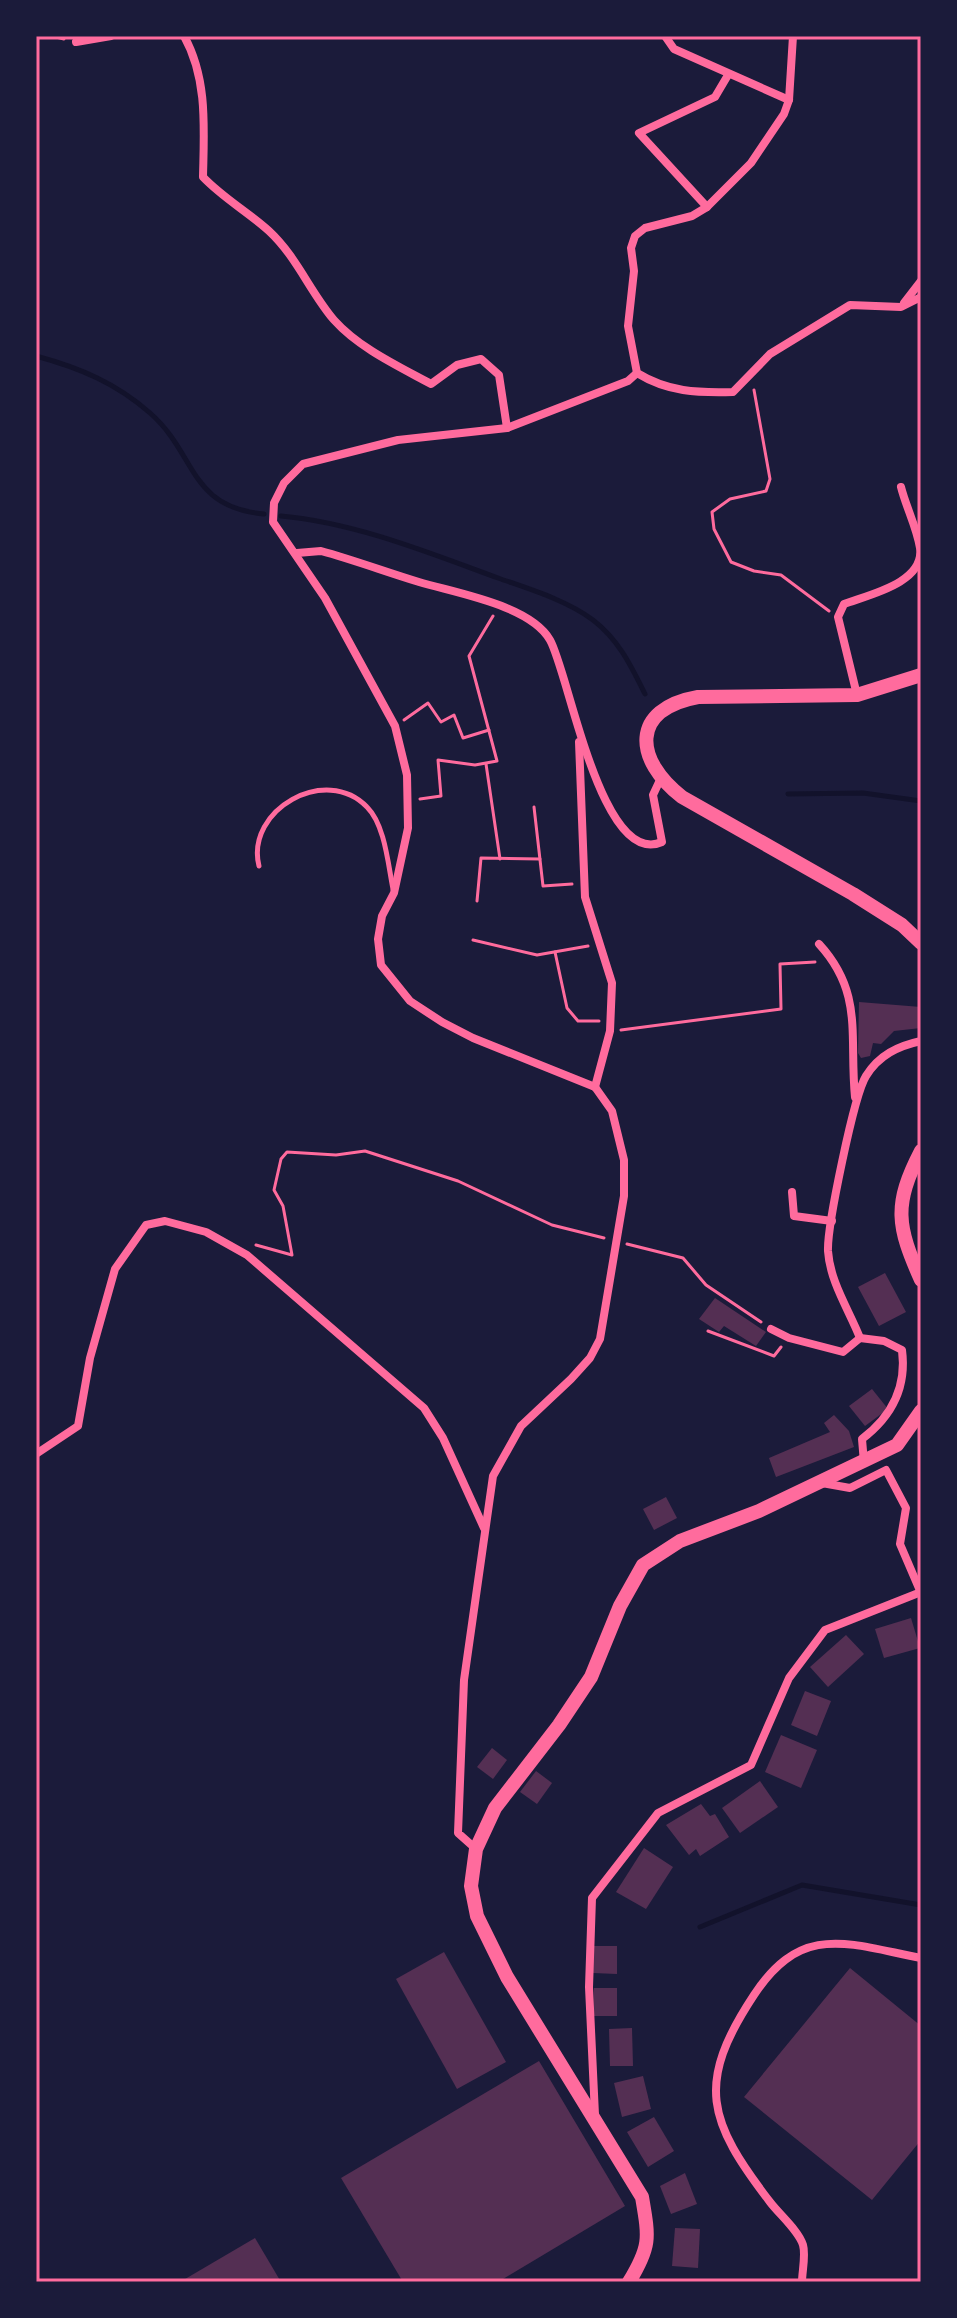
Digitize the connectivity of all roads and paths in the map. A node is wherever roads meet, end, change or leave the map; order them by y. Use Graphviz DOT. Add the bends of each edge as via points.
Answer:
graph roads {
  1 [pos="111,36"];
  2 [pos="184,36"];
  3 [pos="665,36"];
  4 [pos="793,36"];
  5 [pos="76,42"];
  6 [pos="728,75"];
  7 [pos="789,100"];
  8 [pos="707,207"];
  9 [pos="921,281"];
  10 [pos="921,297"];
  11 [pos="901,307"];
  12 [pos="637,373"];
  13 [pos="751,375"];
  14 [pos="507,428"];
  15 [pos="901,487"];
  16 [pos="297,553"];
  17 [pos="499,606"];
  18 [pos="838,617"];
  19 [pos="921,675"];
  20 [pos="857,695"];
  21 [pos="395,726"];
  22 [pos="489,730"];
  23 [pos="578,734"];
  24 [pos="486,764"];
  25 [pos="660,780"];
  26 [pos="409,800"];
  27 [pos="534,807"];
  28 [pos="500,859"];
  29 [pos="540,859"];
  30 [pos="259,866"];
  31 [pos="584,883"];
  32 [pos="394,893"];
  33 [pos="477,901"];
  34 [pos="473,940"];
  35 [pos="599,943"];
  36 [pos="921,943"];
  37 [pos="819,944"];
  38 [pos="555,952"];
  39 [pos="835,961"];
  40 [pos="611,1019"];
  41 [pos="610,1031"];
  42 [pos="921,1041"];
  43 [pos="595,1087"];
  44 [pos="856,1102"];
  45 [pos="921,1151"];
  46 [pos="792,1192"];
  47 [pos="832,1221"];
  48 [pos="614,1241"];
  49 [pos="236,1249"];
  50 [pos="921,1280"];
  51 [pos="771,1329"];
  52 [pos="708,1331"];
  53 [pos="789,1338"];
  54 [pos="860,1338"];
  55 [pos="921,1411"];
  56 [pos="36,1454"];
  57 [pos="864,1463"];
  58 [pos="822,1483"];
  59 [pos="484,1529"];
  60 [pos="921,1592"];
  61 [pos="476,1849"];
  62 [pos="920,1957"];
  63 [pos="595,2116"];
  64 [pos="629,2282"];
  65 [pos="802,2282"];
  1 -- 5 [label="street"];
  2 -- 14 [label="street" via="195,56 204,106 203,177 269,231 300,266 334,319 357,340 431,384 457,365 481,359 499,375"];
  3 -- 6 [label="street" via="674,49"];
  4 -- 7 [label="street"];
  6 -- 7 [label="street"];
  6 -- 8 [label="street" via="715,97 639,133"];
  7 -- 8 [label="street" via="751,163"];
  8 -- 12 [label="street" via="635,236 628,326"];
  9 -- 11 [label="street"];
  10 -- 11 [label="street"];
  11 -- 13 [label="street" via="850,305 770,354"];
  12 -- 13 [label="street" via="658,386 694,393 733,392"];
  12 -- 14 [label="street"];
  13 -- 18 [label="path" via="770,479 766,491 730,499 712,512 714,529 731,562 781,575"];
  14 -- 16 [label="street" via="398,440 303,464 274,503 273,522"];
  15 -- 18 [label="street" via="920,549 919,564 908,576 844,604"];
  16 -- 17 [label="street" via="321,551"];
  16 -- 21 [label="street"];
  17 -- 22 [label="path" via="469,656"];
  17 -- 23 [label="street" via="524,617 548,637 561,665"];
  18 -- 20 [label="street"];
  19 -- 20 [label="street"];
  20 -- 25 [label="street" via="673,701 654,715 645,739 649,762"];
  21 -- 22 [label="path" via="428,703 441,722 454,715 463,738"];
  21 -- 26 [label="street"];
  22 -- 24 [label="path" via="497,761"];
  23 -- 25 [label="street" via="595,777 625,831 638,843 662,842 653,795"];
  23 -- 31 [label="street"];
  24 -- 26 [label="path" via="438,760 441,796"];
  24 -- 28 [label="path"];
  25 -- 36 [label="street" via="853,894"];
  26 -- 32 [label="street"];
  27 -- 29 [label="path"];
  28 -- 29 [label="path"];
  28 -- 33 [label="path" via="481,858"];
  29 -- 31 [label="path" via="543,886"];
  30 -- 32 [label="lane" via="259,845 273,816 306,792 323,789 353,796 369,808"];
  31 -- 35 [label="street"];
  32 -- 43 [label="street" via="380,928 381,965 410,1001 473,1038"];
  34 -- 38 [label="path" via="537,955"];
  35 -- 38 [label="path"];
  35 -- 40 [label="street" via="612,983"];
  37 -- 39 [label="street"];
  38 -- 40 [label="path" via="567,1008 578,1021"];
  39 -- 41 [label="path" via="780,964 781,1009"];
  39 -- 44 [label="street" via="852,1000"];
  40 -- 41 [label="street"];
  41 -- 43 [label="street"];
  42 -- 44 [label="street" via="884,1054 865,1077"];
  43 -- 48 [label="street" via="612,1111 624,1160 624,1196"];
  44 -- 47 [label="street"];
  45 -- 50 [label="street" via="905,1183 899,1218"];
  46 -- 47 [label="street" via="794,1216"];
  47 -- 54 [label="street" via="828,1251 835,1283"];
  48 -- 49 [label="path" via="552,1225 458,1181 365,1151 287,1152 274,1190 283,1206 292,1255 247,1242"];
  48 -- 51 [label="path" via="683,1258 706,1285"];
  48 -- 59 [label="street" via="600,1339 590,1358 521,1426 505,1450 493,1476"];
  49 -- 56 [label="street" via="206,1232 165,1221 146,1225 115,1269 78,1426"];
  49 -- 59 [label="street" via="424,1408"];
  51 -- 53 [label="street"];
  52 -- 53 [label="path" via="774,1356"];
  53 -- 54 [label="street" via="843,1352"];
  54 -- 57 [label="street" via="902,1350 904,1367 885,1422 862,1439"];
  55 -- 57 [label="street" via="897,1445"];
  57 -- 58 [label="street"];
  58 -- 60 [label="street" via="850,1488 886,1470 906,1508 900,1544"];
  58 -- 61 [label="street" via="680,1541 643,1565 591,1677 495,1808"];
  59 -- 61 [label="street" via="464,1680 457,1788 458,1833"];
  60 -- 63 [label="street" via="825,1630 789,1678 751,1765 658,1813 592,1898 589,1987"];
  61 -- 63 [label="street" via="471,1886 477,1916 507,1977"];
  62 -- 65 [label="street" via="828,1942 792,1952 760,1986 720,2055 714,2096 726,2139 803,2245"];
  63 -- 64 [label="street" via="642,2197 646,2255"];
}
